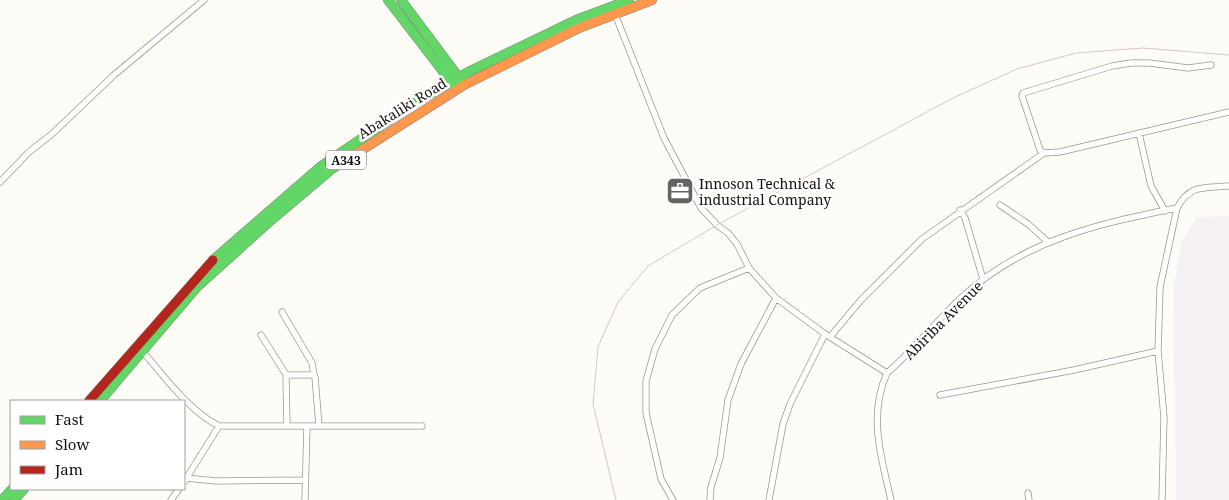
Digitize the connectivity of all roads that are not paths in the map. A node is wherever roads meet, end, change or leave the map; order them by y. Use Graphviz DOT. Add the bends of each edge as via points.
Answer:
graph roads {
  1 [pos="204,0"];
  2 [pos="388,0"];
  3 [pos="401,0"];
  4 [pos="629,0"];
  5 [pos="652,0"];
  6 [pos="610,7"];
  7 [pos="1211,65"];
  8 [pos="455,79"];
  9 [pos="461,87"];
  10 [pos="1229,112"];
  11 [pos="1139,133"];
  12 [pos="1044,154"];
  13 [pos="0,182"];
  14 [pos="1229,186"];
  15 [pos="1000,205"];
  16 [pos="1177,208"];
  17 [pos="960,210"];
  18 [pos="1165,211"];
  19 [pos="1048,242"];
  20 [pos="749,268"];
  21 [pos="984,279"];
  22 [pos="776,298"];
  23 [pos="282,312"];
  24 [pos="261,334"];
  25 [pos="828,335"];
  26 [pos="1158,351"];
  27 [pos="143,352"];
  28 [pos="887,373"];
  29 [pos="314,375"];
  30 [pos="286,376"];
  31 [pos="940,395"];
  32 [pos="90,400"];
  33 [pos="101,400"];
  34 [pos="287,425"];
  35 [pos="219,426"];
  36 [pos="307,426"];
  37 [pos="319,426"];
  38 [pos="422,426"];
  39 [pos="185,480"];
  40 [pos="306,480"];
  41 [pos="11,490"];
  42 [pos="23,490"];
  43 [pos="2,500"];
  44 [pos="14,500"];
  45 [pos="305,500"];
  46 [pos="672,500"];
  47 [pos="710,500"];
  48 [pos="769,500"];
  49 [pos="891,500"];
  50 [pos="1162,500"];
  1 -- 13 [label="street" via="114,75"];
  2 -- 8 [label="main road"];
  3 -- 8 [label="main road"];
  4 -- 6 [label="main road, Abakaliki Road / A343"];
  5 -- 6 [label="main road, Abakaliki Road / A343"];
  6 -- 8 [label="main road, Abakaliki Road / A343"];
  6 -- 9 [label="main road, Abakaliki Road / A343"];
  6 -- 20 [label="street" via="664,138 701,208 737,244"];
  7 -- 12 [label="street" via="1188,68 1149,63 1122,65 1023,93"];
  8 -- 9 [label="main road"];
  8 -- 32 [label="main road, Abakaliki Road / A343" via="320,168 237,238 186,288"];
  9 -- 27 [label="main road, Abakaliki Road / A343" via="346,160 303,193 197,287"];
  10 -- 11 [label="street"];
  11 -- 12 [label="street"];
  11 -- 18 [label="street" via="1152,186"];
  12 -- 17 [label="street"];
  14 -- 16 [label="street" via="1193,189"];
  15 -- 19 [label="street"];
  16 -- 18 [label="street, Abiriba Avenue"];
  16 -- 26 [label="street" via="1160,287"];
  17 -- 21 [label="street"];
  17 -- 25 [label="street" via="922,238"];
  18 -- 19 [label="street, Abiriba Avenue" via="1105,224"];
  19 -- 21 [label="street, Abiriba Avenue"];
  20 -- 22 [label="street"];
  20 -- 46 [label="street" via="700,288 672,315 655,349 646,381 646,413 661,479"];
  21 -- 28 [label="street, Abiriba Avenue"];
  22 -- 25 [label="street"];
  22 -- 47 [label="street" via="741,364 728,400"];
  23 -- 29 [label="street" via="312,362"];
  24 -- 30 [label="street"];
  25 -- 28 [label="street"];
  25 -- 48 [label="street" via="790,404 783,424"];
  26 -- 31 [label="street"];
  26 -- 50 [label="street" via="1164,417"];
  27 -- 33 [label="main road, Abakaliki Road / A343"];
  27 -- 35 [label="street" via="194,407"];
  28 -- 49 [label="street, Abiriba Avenue" via="881,387 876,419 880,462"];
  29 -- 30 [label="street"];
  29 -- 37 [label="street"];
  30 -- 34 [label="street"];
  34 -- 35 [label="street"];
  34 -- 36 [label="street"];
  35 -- 39 [label="street"];
  36 -- 37 [label="street"];
  36 -- 40 [label="street"];
  37 -- 38 [label="street"];
  39 -- 40 [label="street"];
  40 -- 45 [label="street"];
  41 -- 43 [label="main road"];
  42 -- 44 [label="main road"];
}
